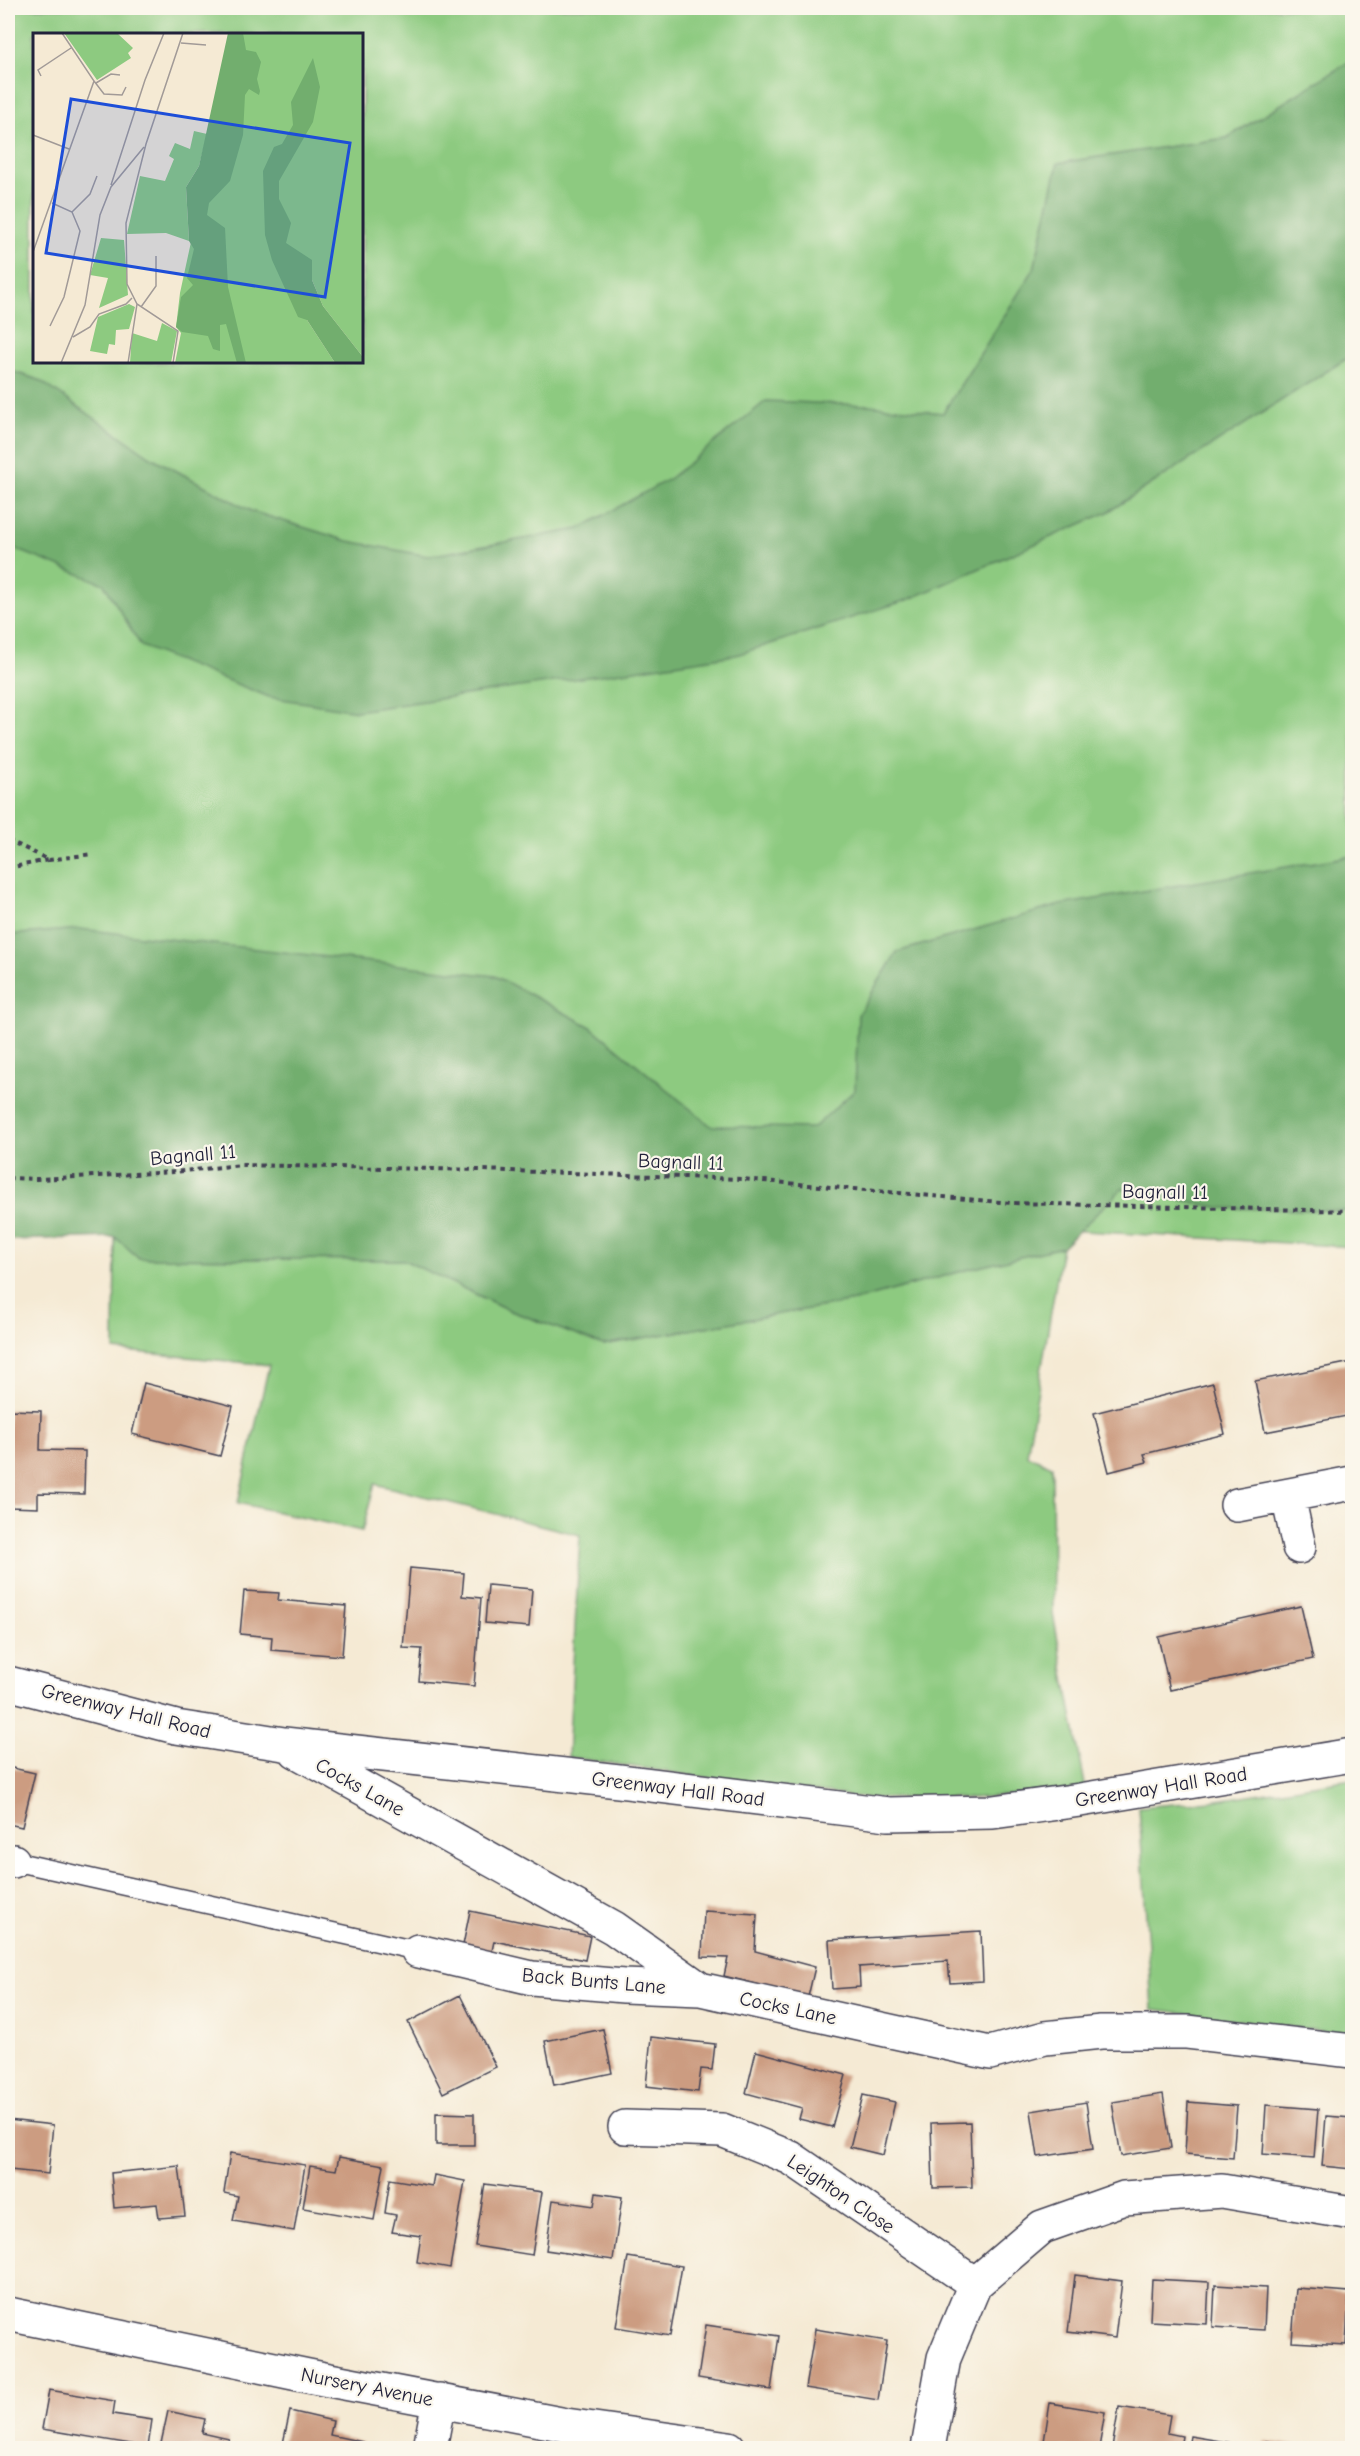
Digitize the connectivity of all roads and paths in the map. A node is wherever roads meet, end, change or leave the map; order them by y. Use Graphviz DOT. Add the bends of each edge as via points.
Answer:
graph roads {
  1 [pos="8,840"];
  2 [pos="92,854"];
  3 [pos="49,860"];
  4 [pos="8,868"];
  5 [pos="8,1178"];
  6 [pos="1353,1211"];
  7 [pos="1353,1483"];
  8 [pos="1288,1496"];
  9 [pos="1237,1505"];
  10 [pos="1299,1547"];
  11 [pos="8,1683"];
  12 [pos="284,1744"];
  13 [pos="1353,1755"];
  14 [pos="10,1861"];
  15 [pos="418,1951"];
  16 [pos="700,1989"];
  17 [pos="1353,2051"];
  18 [pos="625,2127"];
  19 [pos="1353,2212"];
  20 [pos="975,2284"];
  21 [pos="8,2314"];
  22 [pos="439,2400"];
  23 [pos="430,2448"];
  24 [pos="729,2448"];
  25 [pos="928,2448"];
  1 -- 3 [label="path"];
  2 -- 3 [label="path"];
  3 -- 4 [label="path"];
  5 -- 6 [label="path, Bagnall 11" via="174,1172 241,1165 481,1170 742,1179 1011,1203"];
  7 -- 8 [label="street"];
  8 -- 9 [label="street"];
  8 -- 10 [label="street"];
  11 -- 12 [label="street, Greenway Hall Road" via="176,1727"];
  12 -- 13 [label="street, Greenway Hall Road" via="888,1814 1004,1811"];
  12 -- 16 [label="street, Cocks Lane" via="614,1928"];
  14 -- 15 [label="lane"];
  15 -- 16 [label="street, Back Bunts Lane" via="532,1978"];
  16 -- 17 [label="street, Cocks Lane" via="990,2053 1045,2038 1101,2032 1187,2032"];
  18 -- 20 [label="street, Leighton Close" via="722,2130 791,2158"];
  19 -- 20 [label="street" via="1222,2191 1124,2198 1042,2227"];
  20 -- 25 [label="street" via="944,2358"];
  21 -- 22 [label="street, Nursery Avenue"];
  22 -- 23 [label="street"];
  22 -- 24 [label="street, Nursery Avenue" via="566,2425"];
}
